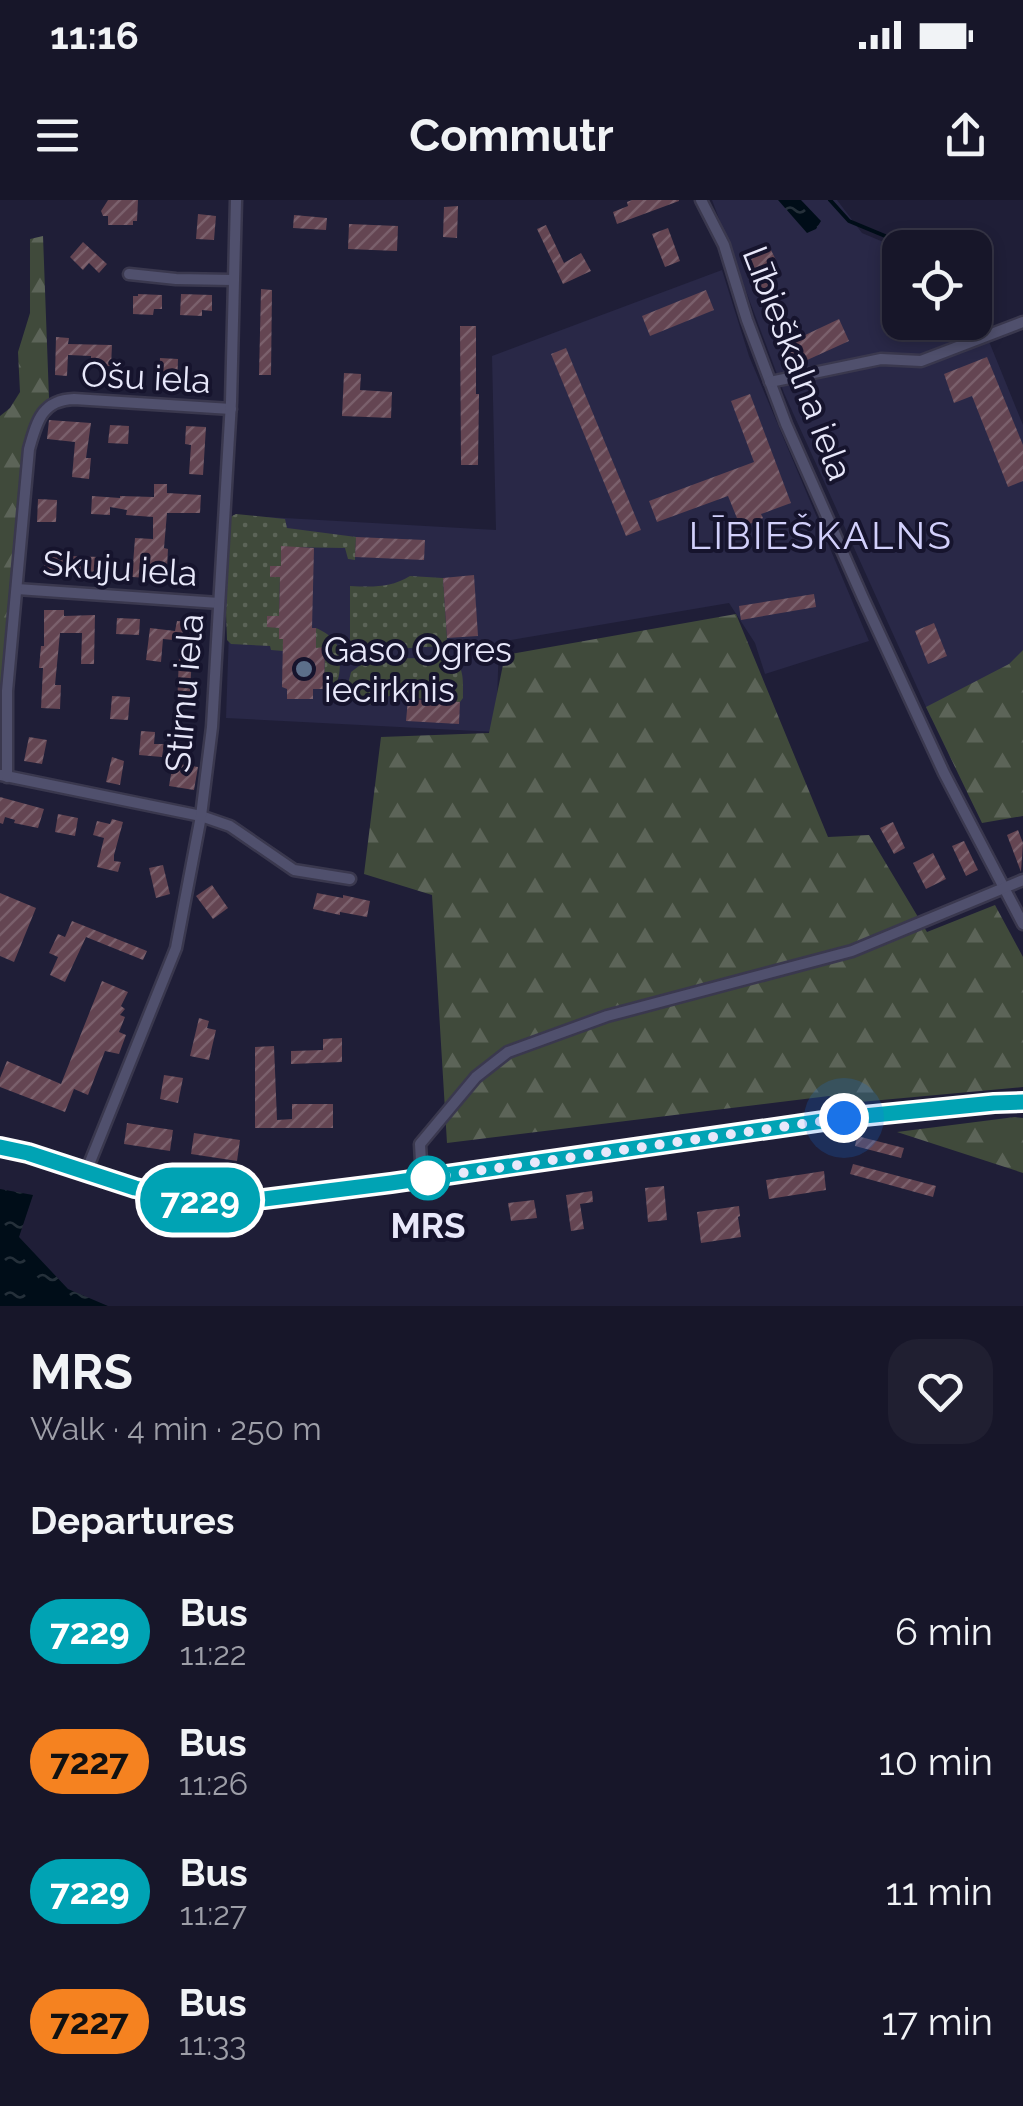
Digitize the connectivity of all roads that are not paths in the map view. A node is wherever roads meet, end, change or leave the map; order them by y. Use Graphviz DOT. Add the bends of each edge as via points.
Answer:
graph roads {
  1 [pos="236,200"];
  2 [pos="700,200"];
  3 [pos="129,274"];
  4 [pos="233,280"];
  5 [pos="1023,322"];
  6 [pos="770,382"];
  7 [pos="231,409"];
  8 [pos="17,589"];
  9 [pos="219,603"];
  10 [pos="3,776"];
  11 [pos="200,816"];
  12 [pos="350,879"];
  13 [pos="1023,880"];
  14 [pos="1004,888"];
  15 [pos="1023,924"];
  16 [pos="1023,1102"];
  17 [pos="0,1147"];
  18 [pos="86,1172"];
  19 [pos="425,1178"];
  1 -- 4 [label="street, Stirnu iela"];
  2 -- 6 [label="street, Lībieškalna iela" via="724,244"];
  3 -- 4 [label="street"];
  4 -- 7 [label="street, Stirnu iela"];
  5 -- 6 [label="street" via="921,361 881,359"];
  6 -- 14 [label="street, Lībieškalna iela" via="944,774"];
  7 -- 8 [label="street, Ošu iela" via="74,398 47,406 29,449"];
  7 -- 9 [label="street, Stirnu iela"];
  8 -- 9 [label="street, Skuju iela"];
  8 -- 10 [label="street"];
  9 -- 11 [label="street, Stirnu iela"];
  10 -- 11 [label="street"];
  11 -- 12 [label="street" via="230,826 294,870"];
  11 -- 18 [label="street, Stirnu iela" via="176,948"];
  13 -- 14 [label="street"];
  14 -- 15 [label="street, Lībieškalna iela"];
  14 -- 19 [label="street" via="852,951 607,1016 508,1052 476,1078 420,1144"];
  16 -- 19 [label="main road" via="844,1118"];
  17 -- 18 [label="main road"];
  18 -- 19 [label="main road" via="192,1200 230,1201"];
}
